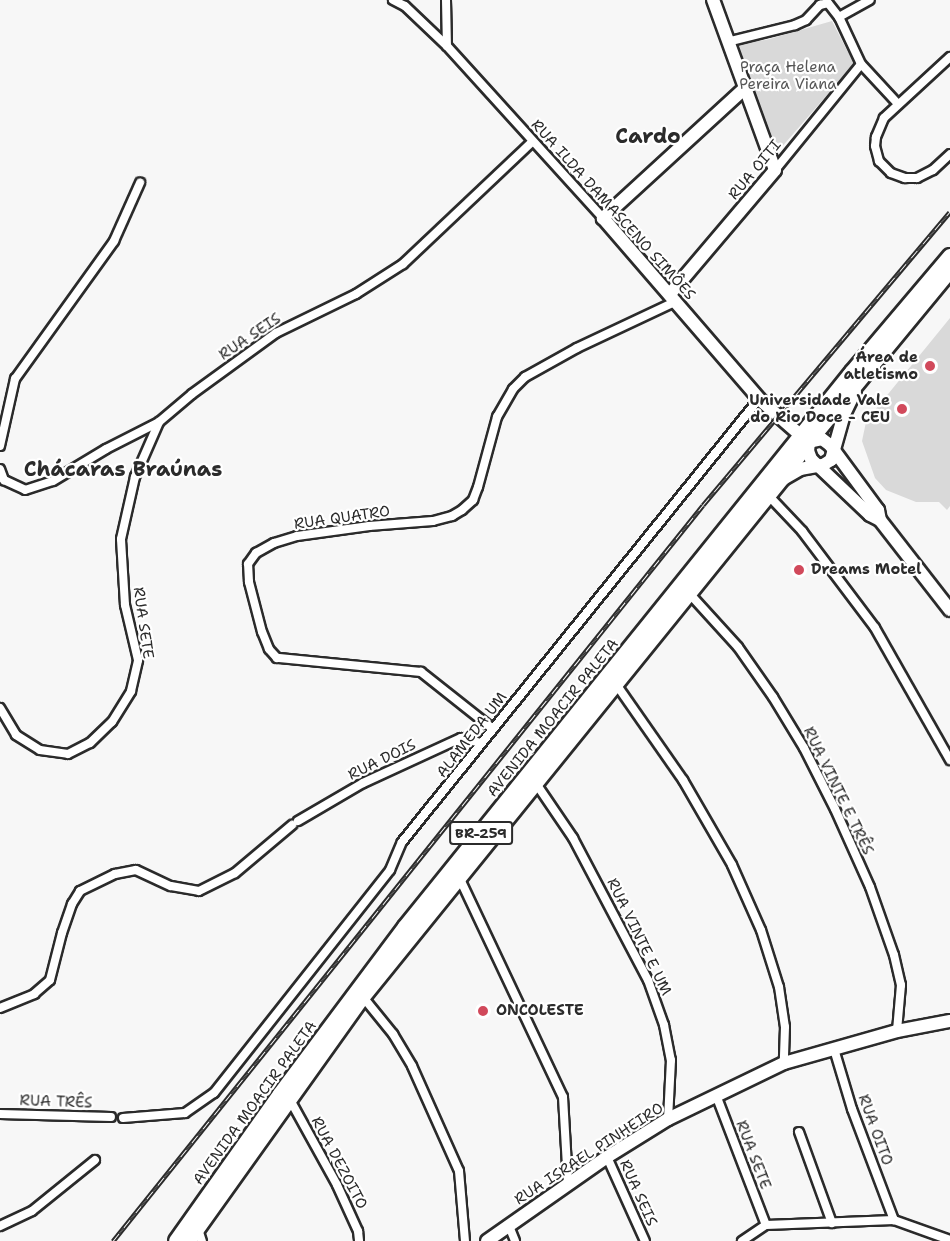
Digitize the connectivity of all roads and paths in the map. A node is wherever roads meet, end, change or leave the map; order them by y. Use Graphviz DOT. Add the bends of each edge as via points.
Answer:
graph roads {
  1 [pos="393,0"];
  2 [pos="446,0"];
  3 [pos="870,0"];
  4 [pos="714,1"];
  5 [pos="839,17"];
  6 [pos="727,42"];
  7 [pos="447,46"];
  8 [pos="950,57"];
  9 [pos="861,64"];
  10 [pos="745,88"];
  11 [pos="898,104"];
  12 [pos="532,142"];
  13 [pos="950,154"];
  14 [pos="775,170"];
  15 [pos="140,183"];
  16 [pos="603,218"];
  17 [pos="950,256"];
  18 [pos="950,271"];
  19 [pos="673,298"];
  20 [pos="860,381"];
  21 [pos="759,399"];
  22 [pos="159,422"];
  23 [pos="805,439"];
  24 [pos="0,446"];
  25 [pos="834,451"];
  26 [pos="818,466"];
  27 [pos="0,469"];
  28 [pos="782,479"];
  29 [pos="768,495"];
  30 [pos="880,520"];
  31 [pos="688,592"];
  32 [pos="950,610"];
  33 [pos="616,684"];
  34 [pos="0,708"];
  35 [pos="493,729"];
  36 [pos="481,743"];
  37 [pos="947,745"];
  38 [pos="950,760"];
  39 [pos="535,782"];
  40 [pos="459,877"];
  41 [pos="363,997"];
  42 [pos="0,1008"];
  43 [pos="950,1021"];
  44 [pos="897,1031"];
  45 [pos="834,1048"];
  46 [pos="784,1062"];
  47 [pos="716,1095"];
  48 [pos="290,1098"];
  49 [pos="0,1114"];
  50 [pos="111,1118"];
  51 [pos="123,1118"];
  52 [pos="668,1119"];
  53 [pos="799,1132"];
  54 [pos="607,1157"];
  55 [pos="95,1160"];
  56 [pos="568,1184"];
  57 [pos="894,1220"];
  58 [pos="832,1223"];
  59 [pos="766,1225"];
  60 [pos="0,1226"];
  61 [pos="509,1226"];
  62 [pos="200,1235"];
  63 [pos="950,1240"];
  64 [pos="176,1241"];
  65 [pos="189,1241"];
  66 [pos="360,1241"];
  67 [pos="465,1241"];
  68 [pos="487,1241"];
  69 [pos="515,1241"];
  70 [pos="645,1241"];
  71 [pos="742,1241"];
  1 -- 7 [label="street, RUA ILDA DAMASCENO SIMÔES" via="405,6"];
  2 -- 7 [label="street"];
  3 -- 5 [label="street"];
  4 -- 6 [label="street"];
  5 -- 6 [label="street" via="832,6 823,4 795,25"];
  5 -- 9 [label="street"];
  6 -- 10 [label="street"];
  7 -- 12 [label="street, RUA ILDA DAMASCENO SIMÔES"];
  8 -- 11 [label="street"];
  9 -- 11 [label="street"];
  9 -- 14 [label="street, RUA OITI"];
  10 -- 14 [label="street"];
  10 -- 16 [label="street"];
  11 -- 13 [label="street" via="884,118 875,146 879,161 891,173 917,178"];
  12 -- 16 [label="street, RUA ILDA DAMASCENO SIMÔES"];
  12 -- 22 [label="street, RUA SEIS" via="403,264 356,294 276,333"];
  14 -- 19 [label="street, RUA OITI"];
  15 -- 24 [label="street" via="114,241 15,379"];
  16 -- 19 [label="street, RUA ILDA DAMASCENO SIMÔES"];
  17 -- 23 [label="main road, AVENIDA MOACIR PALETA / BR-259"];
  18 -- 20 [label="main road, AVENIDA MOACIR PALETA / BR-259"];
  19 -- 21 [label="street, RUA ILDA DAMASCENO SIMÔES"];
  19 -- 35 [label="street, RUA QUATRO" via="525,377 497,417 473,500 457,513 433,521 297,536 256,553 248,564 262,632 277,658 421,672"];
  20 -- 23 [label="main road, AVENIDA MOACIR PALETA / BR-259"];
  20 -- 25 [label="street" via="844,414"];
  21 -- 23 [label="street, RUA ILDA DAMASCENO SIMÔES"];
  21 -- 35 [label="street, ALAMEDA UM"];
  22 -- 27 [label="street, RUA SEIS" via="106,448 53,481 25,490 4,480"];
  22 -- 34 [label="street, RUA SETE" via="135,477 121,539 125,604 138,660 131,691 112,722 90,742 68,754 40,750 16,735"];
  23 -- 25 [label="street" via="822,439"];
  23 -- 26 [label="street" via="809,455"];
  23 -- 28 [label="main road, AVENIDA MOACIR PALETA / BR-259"];
  23 -- 64 [label="main road, AVENIDA MOACIR PALETA / BR-259" via="405,927"];
  25 -- 26 [label="street" via="831,460"];
  25 -- 30 [label="street" via="878,510"];
  26 -- 28 [label="street" via="800,469"];
  26 -- 30 [label="street"];
  28 -- 29 [label="main road, AVENIDA MOACIR PALETA / BR-259"];
  29 -- 31 [label="main road, AVENIDA MOACIR PALETA / BR-259"];
  29 -- 37 [label="street" via="802,531 875,628"];
  30 -- 32 [label="street"];
  31 -- 33 [label="main road, AVENIDA MOACIR PALETA / BR-259"];
  31 -- 44 [label="street, RUA VINTE E TRÊS" via="738,647 773,697 835,809 870,887 894,955 901,985"];
  33 -- 39 [label="main road, AVENIDA MOACIR PALETA / BR-259"];
  33 -- 46 [label="street" via="700,808 732,865 761,930 779,987 785,1027"];
  35 -- 36 [label="street, ALAMEDA UM"];
  36 -- 42 [label="street, RUA DOIS" via="461,738 363,783 295,823 235,873 199,891 171,886 136,870 115,874 80,891 62,933 50,980 34,994"];
  36 -- 51 [label="street, ALAMEDA UM" via="402,842 390,870 214,1093 185,1113"];
  37 -- 38 [label="street"];
  39 -- 40 [label="main road, AVENIDA MOACIR PALETA / BR-259"];
  39 -- 52 [label="street, RUA VINTE E UM" via="573,838 648,980 671,1060"];
  40 -- 41 [label="main road, AVENIDA MOACIR PALETA / BR-259"];
  40 -- 56 [label="street" via="563,1097"];
  41 -- 48 [label="main road, AVENIDA MOACIR PALETA / BR-259"];
  41 -- 67 [label="street" via="393,1034 412,1066 459,1171"];
  43 -- 44 [label="street, RUA ISRAEL PINHEIRO"];
  44 -- 45 [label="street, RUA ISRAEL PINHEIRO"];
  45 -- 46 [label="street, RUA ISRAEL PINHEIRO"];
  45 -- 57 [label="street, RUA OITO" via="852,1109"];
  46 -- 47 [label="street, RUA ISRAEL PINHEIRO"];
  47 -- 52 [label="street, RUA ISRAEL PINHEIRO"];
  47 -- 59 [label="street, RUA SETE"];
  48 -- 62 [label="main road, AVENIDA MOACIR PALETA / BR-259"];
  48 -- 66 [label="street, RUA DEZOITO" via="337,1185"];
  49 -- 50 [label="street, RUA TRÊS"];
  52 -- 54 [label="street, RUA ISRAEL PINHEIRO"];
  53 -- 58 [label="street"];
  54 -- 56 [label="street, RUA ISRAEL PINHEIRO"];
  54 -- 70 [label="street, RUA SEIS"];
  55 -- 60 [label="street" via="32,1211"];
  56 -- 61 [label="street, RUA ISRAEL PINHEIRO"];
  57 -- 58 [label="street"];
  57 -- 63 [label="street"];
  58 -- 59 [label="street"];
  59 -- 71 [label="street"];
  61 -- 68 [label="street, RUA ISRAEL PINHEIRO"];
  61 -- 69 [label="street"];
  62 -- 65 [label="main road, AVENIDA MOACIR PALETA / BR-259"];
}
